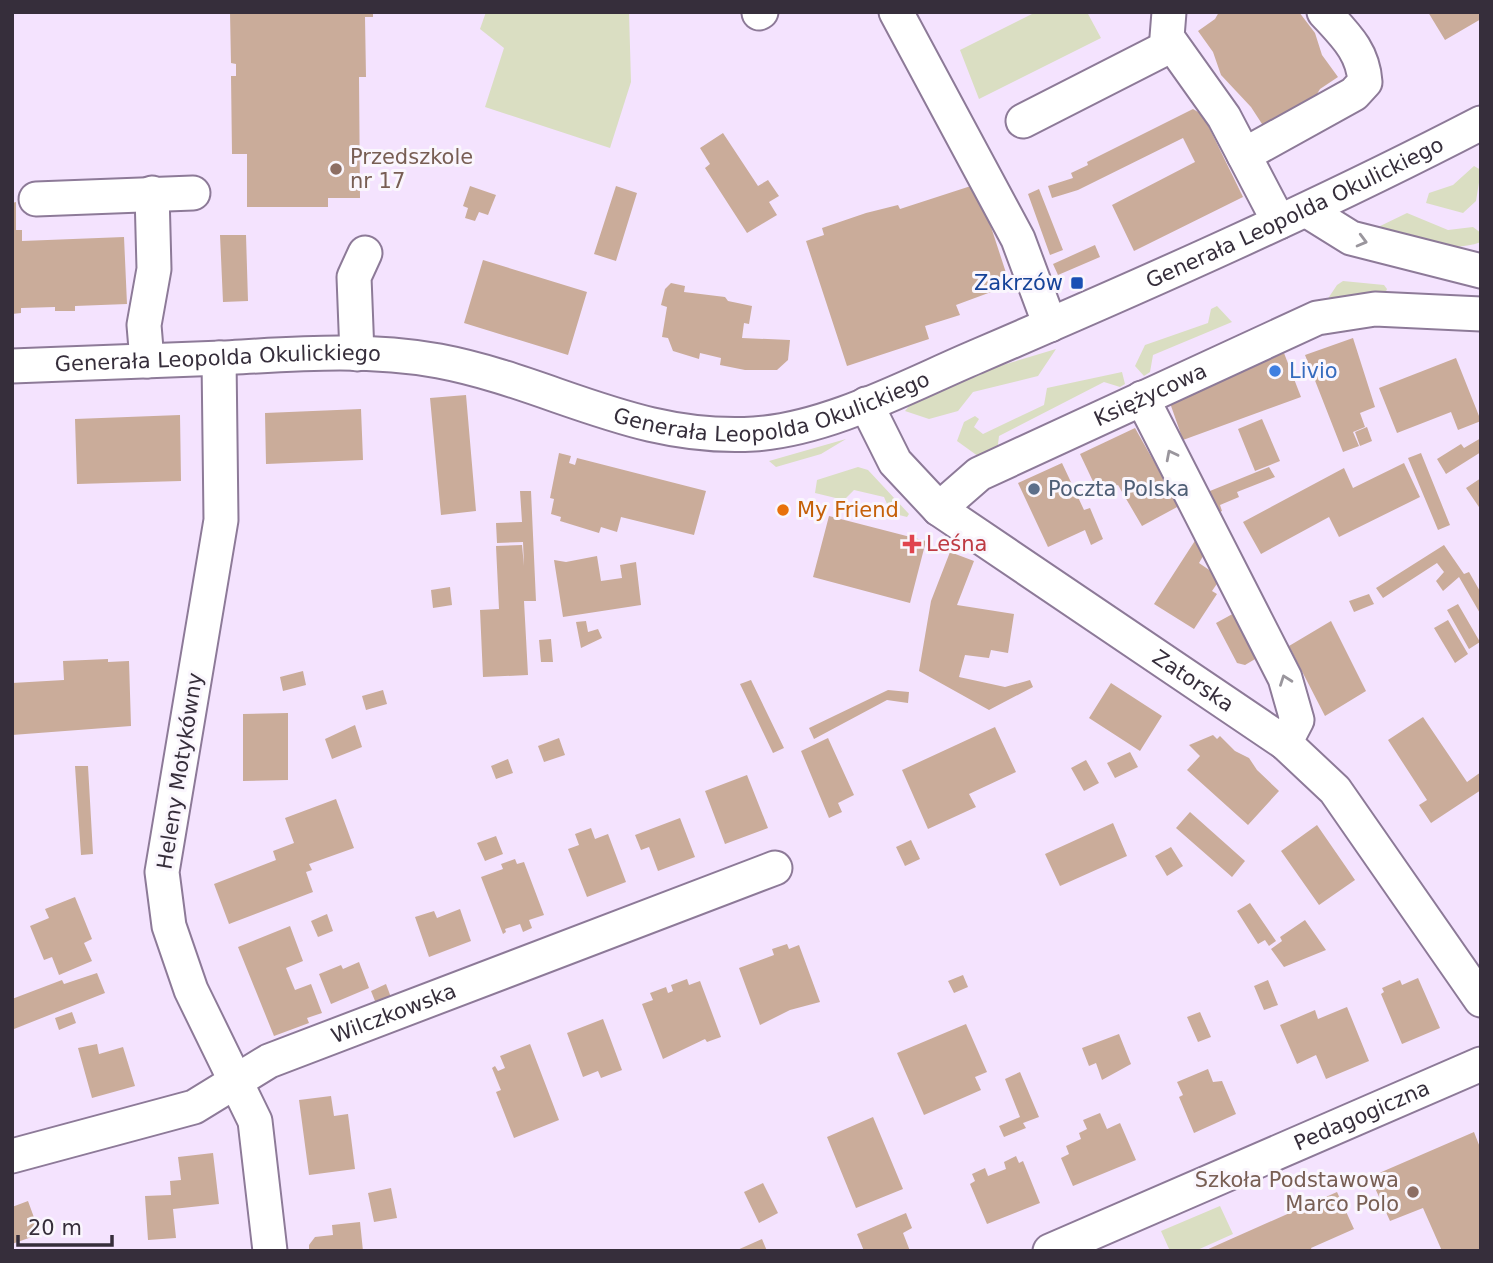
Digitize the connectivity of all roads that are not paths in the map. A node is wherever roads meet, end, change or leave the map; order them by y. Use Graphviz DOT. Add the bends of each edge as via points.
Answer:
graph roads {
  1 [pos="896,12"];
  2 [pos="1169,12"];
  3 [pos="1324,12"];
  4 [pos="1172,45"];
  5 [pos="1023,121"];
  6 [pos="1481,123"];
  7 [pos="1244,155"];
  8 [pos="152,193"];
  9 [pos="193,193"];
  10 [pos="36,200"];
  11 [pos="1292,216"];
  12 [pos="365,253"];
  13 [pos="1479,268"];
  14 [pos="1481,314"];
  15 [pos="1050,325"];
  16 [pos="357,354"];
  17 [pos="219,358"];
  18 [pos="147,360"];
  19 [pos="12,366"];
  20 [pos="1142,398"];
  21 [pos="866,404"];
  22 [pos="939,509"];
  23 [pos="1285,743"];
  24 [pos="775,868"];
  25 [pos="1481,1000"];
  26 [pos="1481,1064"];
  27 [pos="237,1080"];
  28 [pos="12,1156"];
  29 [pos="270,1251"];
  30 [pos="1050,1251"];
  1 -- 15 [label="street" via="1018,239"];
  2 -- 4 [label="street" via="1167,37"];
  3 -- 7 [label="street" via="1363,61 1365,82 1354,94"];
  4 -- 5 [label="street"];
  4 -- 7 [label="street" via="1224,117"];
  6 -- 11 [label="street, Generała Leopolda Okulickiego"];
  7 -- 11 [label="street"];
  8 -- 9 [label="street"];
  8 -- 10 [label="street"];
  8 -- 18 [label="street" via="154,269 144,325"];
  11 -- 13 [label="street, one-way" via="1351,238"];
  11 -- 15 [label="street, Generała Leopolda Okulickiego"];
  12 -- 16 [label="street" via="354,277"];
  14 -- 20 [label="street, Księżycowa" via="1375,309 1317,318"];
  15 -- 21 [label="street, Generała Leopolda Okulickiego"];
  16 -- 17 [label="street, Generała Leopolda Okulickiego" via="330,351"];
  16 -- 21 [label="street, Generała Leopolda Okulickiego" via="436,360 481,371 625,421 675,432 719,436 786,431"];
  17 -- 18 [label="street, Generała Leopolda Okulickiego"];
  17 -- 27 [label="street, Heleny Motykówny" via="221,520 162,872 169,926 191,990"];
  18 -- 19 [label="street, Generała Leopolda Okulickiego"];
  20 -- 22 [label="street, Księżycowa" via="979,474"];
  23 -- 20 [label="street, one-way" via="1297,720 1285,678"];
  21 -- 22 [label="street, Zatorska" via="895,462"];
  22 -- 23 [label="street, Zatorska"];
  23 -- 25 [label="street, Zatorska" via="1335,790"];
  24 -- 27 [label="street, Wilczkowska" via="269,1061"];
  26 -- 30 [label="street, Pedagogiczna"];
  27 -- 28 [label="street, Wilczkowska" via="194,1107"];
  27 -- 29 [label="street, Heleny Motykówny" via="254,1121"];
}
